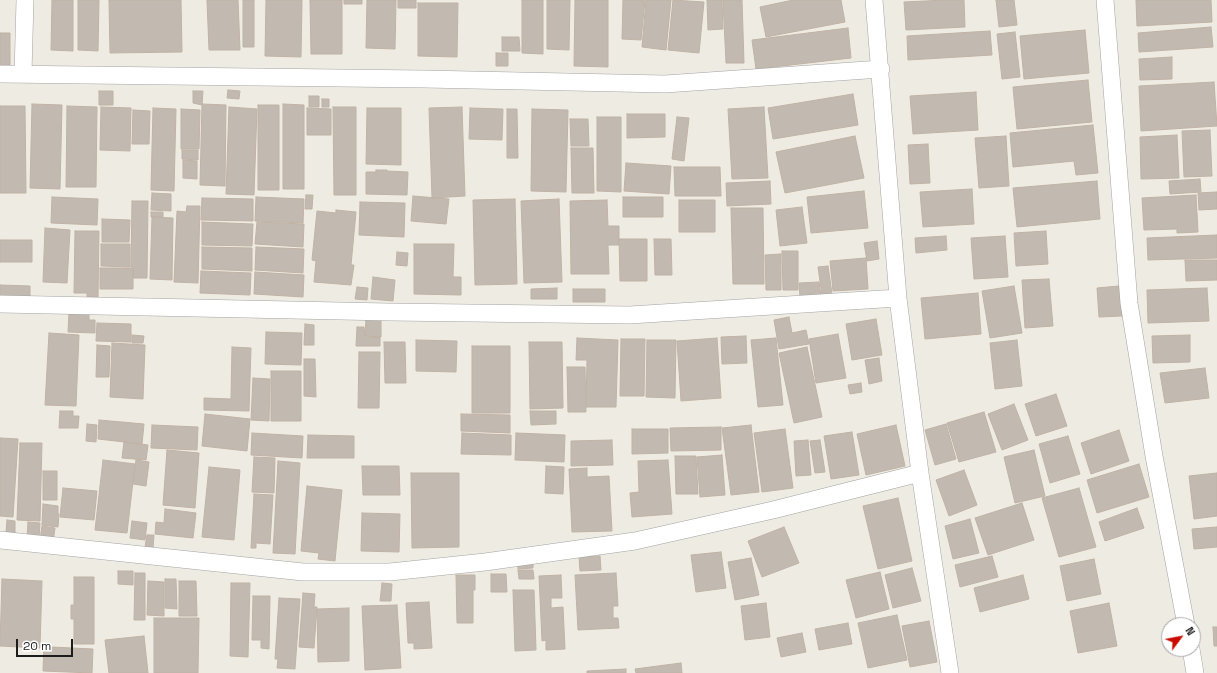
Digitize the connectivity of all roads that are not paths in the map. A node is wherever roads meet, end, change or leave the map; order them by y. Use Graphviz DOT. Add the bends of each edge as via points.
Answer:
graph roads {
  1 [pos="25,0"];
  2 [pos="874,0"];
  3 [pos="1105,0"];
  4 [pos="881,69"];
  5 [pos="0,74"];
  6 [pos="23,74"];
  7 [pos="898,298"];
  8 [pos="0,304"];
  9 [pos="920,473"];
  10 [pos="0,540"];
  11 [pos="1184,617"];
  12 [pos="1192,657"];
  13 [pos="950,673"];
  14 [pos="1195,673"];
  1 -- 6 [label="street"];
  2 -- 4 [label="street"];
  3 -- 11 [label="street" via="1129,303 1154,456"];
  4 -- 6 [label="street" via="665,84"];
  4 -- 7 [label="street"];
  5 -- 6 [label="street"];
  7 -- 8 [label="street" via="630,315"];
  7 -- 9 [label="street"];
  9 -- 10 [label="street" via="635,541 485,562 390,572 303,572"];
  9 -- 13 [label="street"];
  12 -- 14 [label="street"];
}
